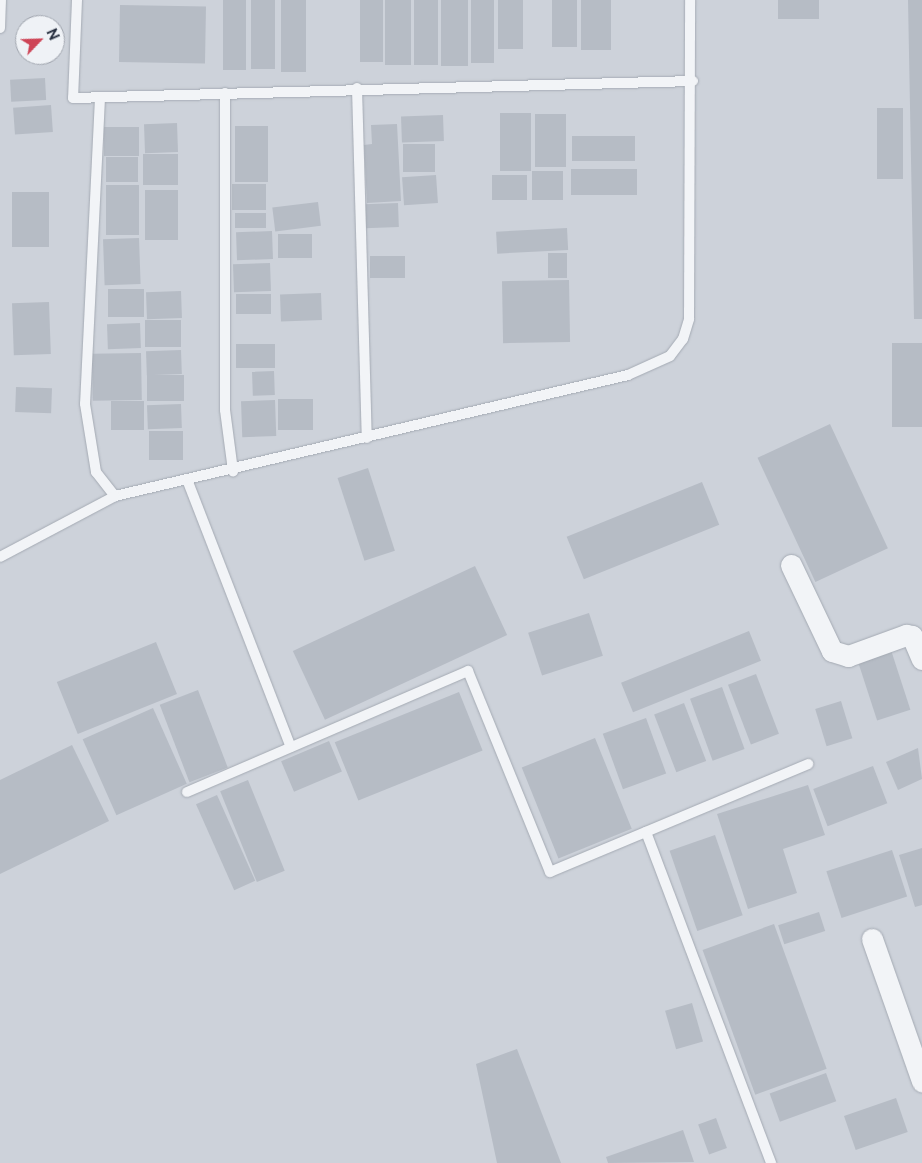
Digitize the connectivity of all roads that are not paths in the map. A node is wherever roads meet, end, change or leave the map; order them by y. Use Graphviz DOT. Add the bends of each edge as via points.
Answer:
graph roads {
  1 [pos="1,0"];
  2 [pos="77,0"];
  3 [pos="690,0"];
  4 [pos="0,28"];
  5 [pos="693,81"];
  6 [pos="357,88"];
  7 [pos="225,93"];
  8 [pos="100,98"];
  9 [pos="367,438"];
  10 [pos="233,471"];
  11 [pos="188,482"];
  12 [pos="115,496"];
  13 [pos="0,557"];
  14 [pos="791,565"];
  15 [pos="920,649"];
  16 [pos="291,747"];
  17 [pos="808,764"];
  18 [pos="187,792"];
  19 [pos="646,832"];
  20 [pos="872,939"];
  21 [pos="922,1081"];
  22 [pos="771,1163"];
  1 -- 4 [label="lane"];
  2 -- 8 [label="lane" via="73,98"];
  3 -- 5 [label="lane"];
  5 -- 6 [label="lane"];
  5 -- 9 [label="lane" via="690,319 683,340 670,356 628,375"];
  6 -- 7 [label="lane"];
  6 -- 9 [label="lane"];
  7 -- 8 [label="lane"];
  7 -- 10 [label="lane" via="225,410"];
  8 -- 12 [label="lane" via="85,404 96,472"];
  9 -- 10 [label="lane"];
  10 -- 11 [label="lane"];
  11 -- 12 [label="lane"];
  11 -- 16 [label="lane"];
  12 -- 13 [label="lane"];
  14 -- 15 [label="street" via="832,651 848,656 906,635"];
  16 -- 18 [label="lane"];
  16 -- 19 [label="lane" via="468,671 550,872"];
  17 -- 19 [label="lane"];
  19 -- 22 [label="lane"];
  20 -- 21 [label="street"];
}
